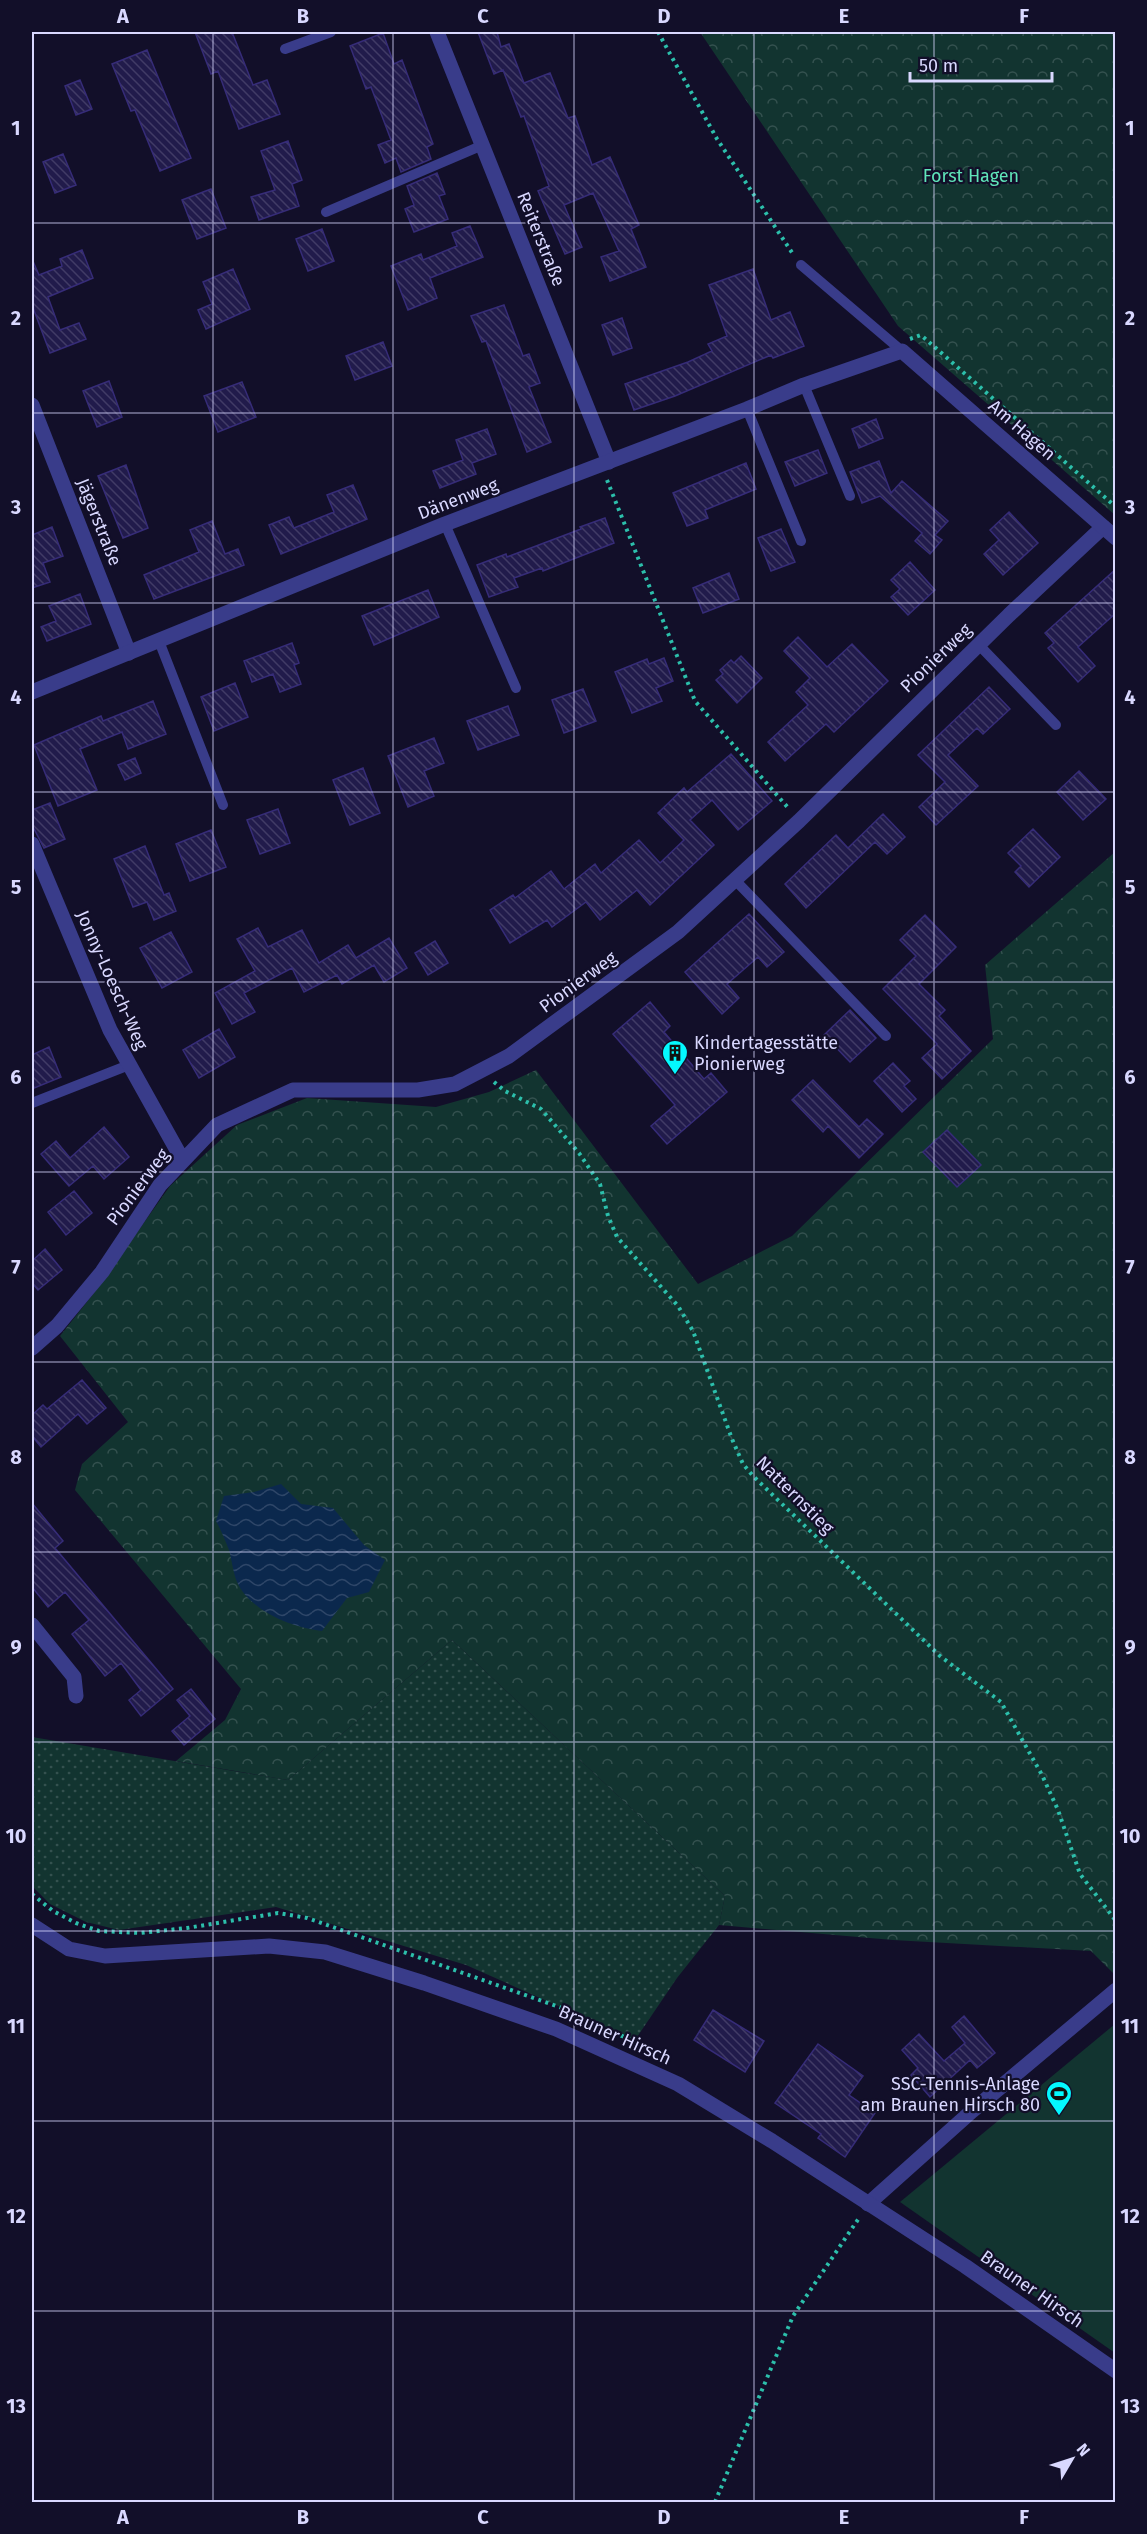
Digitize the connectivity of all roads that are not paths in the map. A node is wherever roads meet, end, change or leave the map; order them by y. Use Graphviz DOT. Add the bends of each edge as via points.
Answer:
graph roads {
  1 [pos="331,32"];
  2 [pos="438,32"];
  3 [pos="285,49"];
  4 [pos="483,145"];
  5 [pos="326,212"];
  6 [pos="801,265"];
  7 [pos="902,351"];
  8 [pos="804,384"];
  9 [pos="32,405"];
  10 [pos="747,409"];
  11 [pos="605,463"];
  12 [pos="850,496"];
  13 [pos="446,524"];
  14 [pos="1103,527"];
  15 [pos="1116,538"];
  16 [pos="801,541"];
  17 [pos="159,641"];
  18 [pos="978,644"];
  19 [pos="129,653"];
  20 [pos="516,688"];
  21 [pos="32,692"];
  22 [pos="1056,725"];
  23 [pos="224,804"];
  24 [pos="32,844"];
  25 [pos="735,880"];
  26 [pos="886,1036"];
  27 [pos="129,1065"];
  28 [pos="32,1103"];
  29 [pos="182,1160"];
  30 [pos="32,1348"];
  31 [pos="32,1625"];
  32 [pos="76,1696"];
  33 [pos="32,1925"];
  34 [pos="1116,1990"];
  35 [pos="868,2204"];
  36 [pos="1116,2372"];
  1 -- 3 [label="lane"];
  2 -- 4 [label="street, Reiterstraße"];
  4 -- 5 [label="lane"];
  4 -- 11 [label="street, Reiterstraße"];
  6 -- 7 [label="lane"];
  7 -- 8 [label="street, Dänenweg"];
  7 -- 14 [label="street, Am Hagen"];
  8 -- 10 [label="street, Dänenweg"];
  8 -- 12 [label="lane"];
  9 -- 19 [label="street, Jägerstraße"];
  10 -- 11 [label="street, Dänenweg"];
  10 -- 16 [label="lane"];
  11 -- 13 [label="street, Dänenweg"];
  13 -- 17 [label="street, Dänenweg"];
  13 -- 20 [label="lane"];
  14 -- 15 [label="street, Am Hagen"];
  14 -- 18 [label="street, Pionierweg"];
  17 -- 19 [label="street, Dänenweg"];
  17 -- 23 [label="lane"];
  18 -- 22 [label="lane"];
  18 -- 25 [label="street, Pionierweg"];
  19 -- 21 [label="street, Dänenweg"];
  24 -- 27 [label="street, Jonny-Loesch-Weg" via="110,1030"];
  25 -- 26 [label="lane"];
  25 -- 29 [label="street, Pionierweg" via="669,939 485,1070 455,1084 418,1090 293,1090 217,1125"];
  27 -- 28 [label="lane"];
  27 -- 29 [label="street, Jonny-Loesch-Weg"];
  29 -- 30 [label="street, Pionierweg" via="160,1185 102,1272 57,1326"];
  31 -- 32 [label="street" via="74,1677"];
  33 -- 35 [label="street, Brauner Hirsch" via="69,1949 105,1956 269,1946 325,1952 424,1983 556,2029 678,2084"];
  34 -- 35 [label="street"];
  35 -- 36 [label="street, Brauner Hirsch" via="965,2266"];
}
